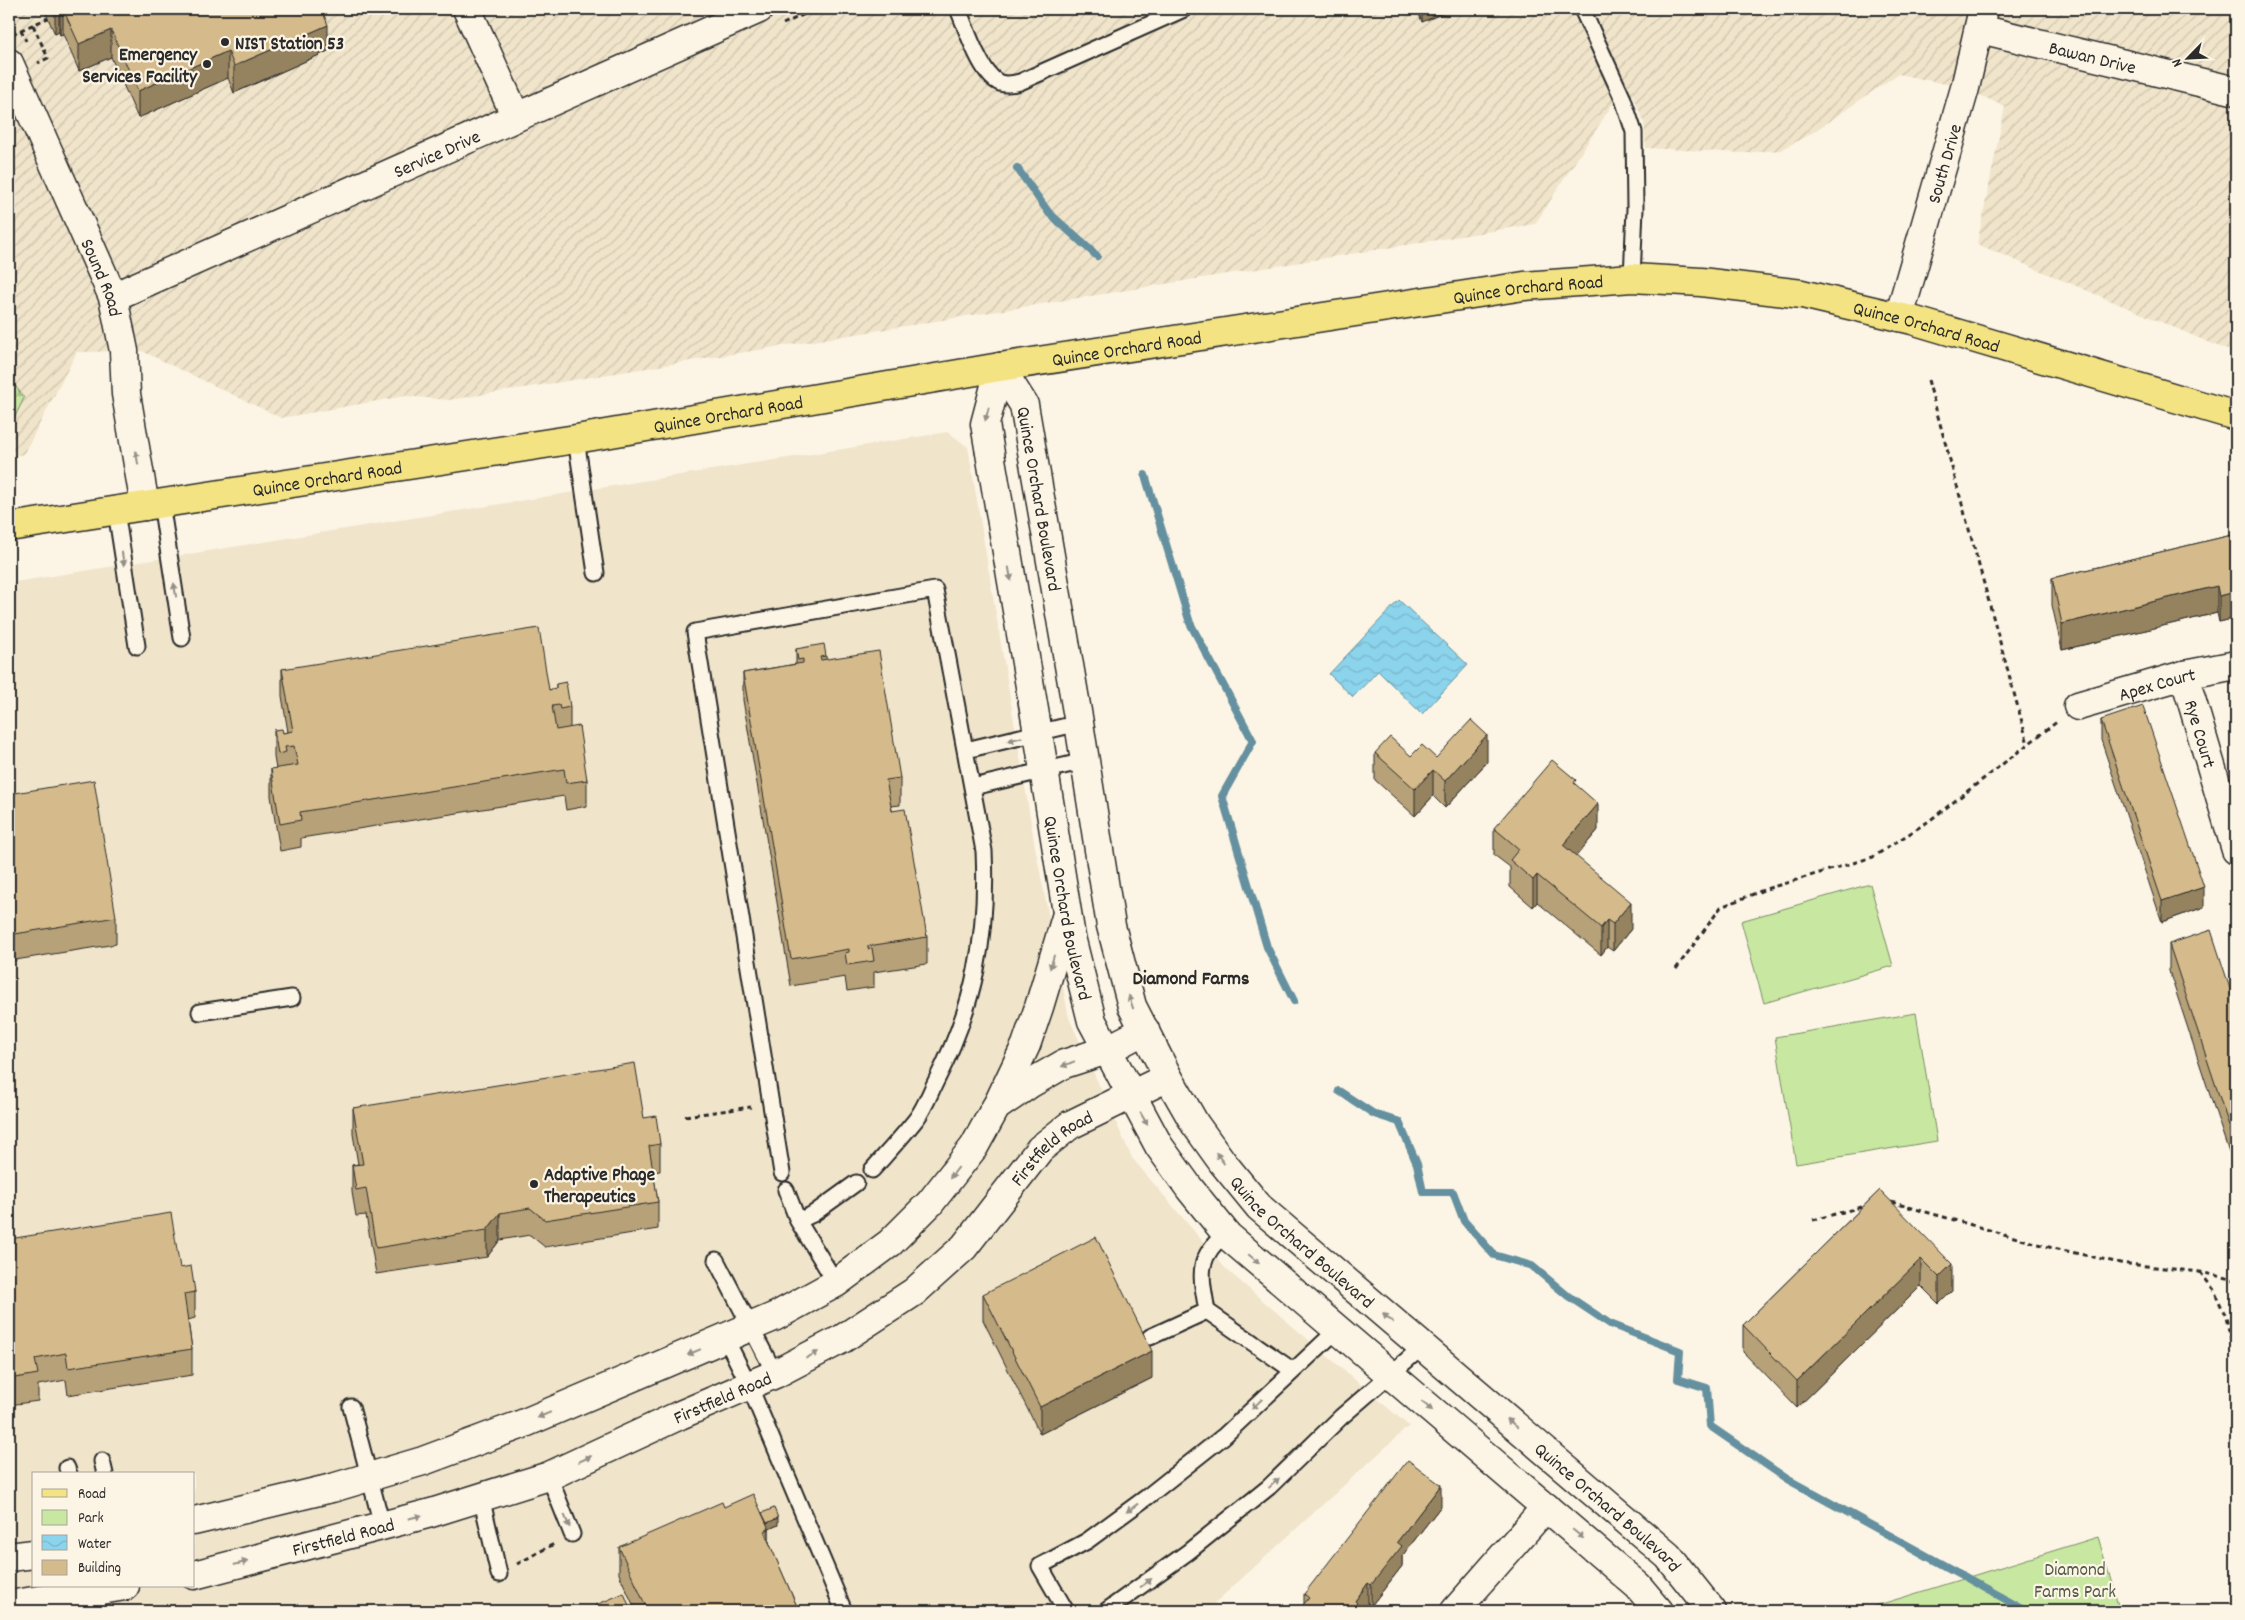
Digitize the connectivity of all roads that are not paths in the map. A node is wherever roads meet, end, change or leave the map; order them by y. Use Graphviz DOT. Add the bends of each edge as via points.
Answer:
graph roads {
  1 [pos="467,9"];
  2 [pos="759,9"];
  3 [pos="958,9"];
  4 [pos="1184,9"];
  5 [pos="1582,9"];
  6 [pos="1981,19"];
  7 [pos="23,55"];
  8 [pos="2236,91"];
  9 [pos="516,117"];
  10 [pos="1632,278"];
  11 [pos="114,297"];
  12 [pos="1899,317"];
  13 [pos="1000,367"];
  14 [pos="2236,416"];
  15 [pos="576,439"];
  16 [pos="153,505"];
  17 [pos="116,510"];
  18 [pos="9,527"];
  19 [pos="596,573"];
  20 [pos="182,638"];
  21 [pos="137,646"];
  22 [pos="2236,665"];
  23 [pos="2184,675"];
  24 [pos="2078,706"];
  25 [pos="1079,723"];
  26 [pos="1038,733"];
  27 [pos="966,750"];
  28 [pos="1085,761"];
  29 [pos="1044,771"];
  30 [pos="973,787"];
  31 [pos="2236,850"];
  32 [pos="1067,916"];
  33 [pos="292,998"];
  34 [pos="200,1012"];
  35 [pos="1144,1030"];
  36 [pos="1107,1050"];
  37 [pos="1168,1077"];
  38 [pos="1130,1094"];
  39 [pos="996,1107"];
  40 [pos="872,1170"];
  41 [pos="782,1173"];
  42 [pos="856,1183"];
  43 [pos="786,1190"];
  44 [pos="798,1221"];
  45 [pos="1226,1233"];
  46 [pos="716,1260"];
  47 [pos="836,1283"];
  48 [pos="1207,1311"];
  49 [pos="751,1327"];
  50 [pos="1338,1330"];
  51 [pos="1150,1337"];
  52 [pos="726,1339"];
  53 [pos="1422,1347"];
  54 [pos="1292,1370"];
  55 [pos="775,1374"];
  56 [pos="1390,1374"];
  57 [pos="749,1385"];
  58 [pos="351,1407"];
  59 [pos="549,1476"];
  60 [pos="369,1478"];
  61 [pos="481,1497"];
  62 [pos="1546,1507"];
  63 [pos="195,1522"];
  64 [pos="382,1525"];
  65 [pos="572,1534"];
  66 [pos="32,1554"];
  67 [pos="9,1557"];
  68 [pos="195,1574"];
  69 [pos="499,1574"];
  70 [pos="119,1588"];
  71 [pos="95,1596"];
  72 [pos="9,1606"];
  73 [pos="1463,1609"];
  74 [pos="844,1611"];
  75 [pos="1066,1611"];
  76 [pos="1106,1611"];
  77 [pos="1659,1611"];
  78 [pos="1712,1611"];
  1 -- 9 [label="street"];
  2 -- 9 [label="street, Service Drive"];
  3 -- 4 [label="lane" via="985,70 992,79 1010,84"];
  5 -- 10 [label="lane" via="1634,132"];
  6 -- 8 [label="street, Bawan Drive"];
  6 -- 12 [label="street, South Drive" via="1966,88"];
  7 -- 11 [label="street, Sound Road"];
  9 -- 11 [label="street, Service Drive"];
  10 -- 12 [label="main road, Quince Orchard Road" via="1802,294"];
  10 -- 13 [label="main road, Quince Orchard Road" via="1524,286"];
  16 -- 11 [label="street, Sound Road, one-way" via="126,394 124,351"];
  12 -- 14 [label="main road, Quince Orchard Road"];
  13 -- 15 [label="main road, Quince Orchard Road"];
  13 -- 25 [label="street, Quince Orchard Boulevard" via="1024,405"];
  13 -- 26 [label="street, Quince Orchard Boulevard, one-way" via="985,424"];
  15 -- 16 [label="main road, Quince Orchard Road"];
  15 -- 19 [label="lane"];
  16 -- 17 [label="main road, Quince Orchard Road"];
  20 -- 16 [label="lane, one-way"];
  17 -- 18 [label="main road, Quince Orchard Road"];
  17 -- 21 [label="lane, one-way"];
  22 -- 23 [label="street, Apex Court"];
  23 -- 24 [label="street, Apex Court"];
  23 -- 31 [label="street, Rye Court"];
  25 -- 26 [label="lane"];
  25 -- 28 [label="street, Quince Orchard Boulevard"];
  26 -- 27 [label="lane, one-way"];
  26 -- 29 [label="street, Quince Orchard Boulevard"];
  27 -- 30 [label="lane"];
  27 -- 41 [label="lane" via="934,590 695,632"];
  28 -- 29 [label="lane"];
  35 -- 28 [label="street, Quince Orchard Boulevard, one-way" via="1132,1006 1111,926"];
  29 -- 30 [label="lane"];
  29 -- 32 [label="street, Quince Orchard Boulevard"];
  30 -- 40 [label="lane" via="984,852 986,890 977,974 962,1025 918,1117"];
  32 -- 36 [label="street, Quince Orchard Boulevard" via="1092,1021"];
  32 -- 39 [label="street, one-way" via="1028,1038"];
  33 -- 34 [label="lane"];
  35 -- 36 [label="street"];
  35 -- 37 [label="street, Quince Orchard Boulevard"];
  36 -- 38 [label="street, Quince Orchard Boulevard"];
  36 -- 39 [label="street, one-way" via="1064,1064"];
  37 -- 38 [label="street, Firstfield Road"];
  53 -- 37 [label="street, Quince Orchard Boulevard, one-way" via="1259,1207 1195,1124"];
  38 -- 45 [label="street, Quince Orchard Boulevard, one-way" via="1159,1146"];
  55 -- 38 [label="street, Firstfield Road, one-way" via="842,1340 914,1292 964,1246 1040,1149 1070,1125"];
  39 -- 47 [label="street, one-way" via="974,1147 930,1203 890,1243"];
  42 -- 44 [label="lane"];
  43 -- 44 [label="lane"];
  44 -- 47 [label="lane"];
  45 -- 48 [label="lane" via="1212,1245 1201,1271"];
  45 -- 50 [label="street, Quince Orchard Boulevard, one-way"];
  46 -- 49 [label="lane"];
  47 -- 49 [label="street"];
  48 -- 51 [label="lane"];
  48 -- 54 [label="lane"];
  49 -- 52 [label="street"];
  49 -- 55 [label="lane"];
  50 -- 54 [label="lane"];
  50 -- 56 [label="street, Quince Orchard Boulevard"];
  52 -- 57 [label="lane"];
  52 -- 60 [label="street, one-way" via="520,1426"];
  53 -- 56 [label="lane"];
  78 -- 53 [label="street, Quince Orchard Boulevard, one-way" via="1668,1556"];
  54 -- 75 [label="lane, one-way" via="1224,1436 1147,1497 1087,1541 1040,1566"];
  55 -- 57 [label="street, Firstfield Road"];
  56 -- 62 [label="street, Quince Orchard Boulevard, one-way"];
  76 -- 56 [label="lane, one-way" via="1188,1552 1269,1487"];
  59 -- 57 [label="street, Firstfield Road, one-way"];
  57 -- 74 [label="lane"];
  58 -- 60 [label="lane"];
  59 -- 61 [label="street, Firstfield Road"];
  59 -- 65 [label="lane, one-way"];
  60 -- 63 [label="street"];
  60 -- 64 [label="lane"];
  64 -- 61 [label="street, Firstfield Road, one-way"];
  61 -- 69 [label="lane"];
  62 -- 73 [label="street"];
  62 -- 77 [label="street, Quince Orchard Boulevard, one-way" via="1638,1586"];
  68 -- 64 [label="street, Firstfield Road, one-way"];
  66 -- 67 [label="street"];
  70 -- 71 [label="street"];
  71 -- 72 [label="street"];
}
